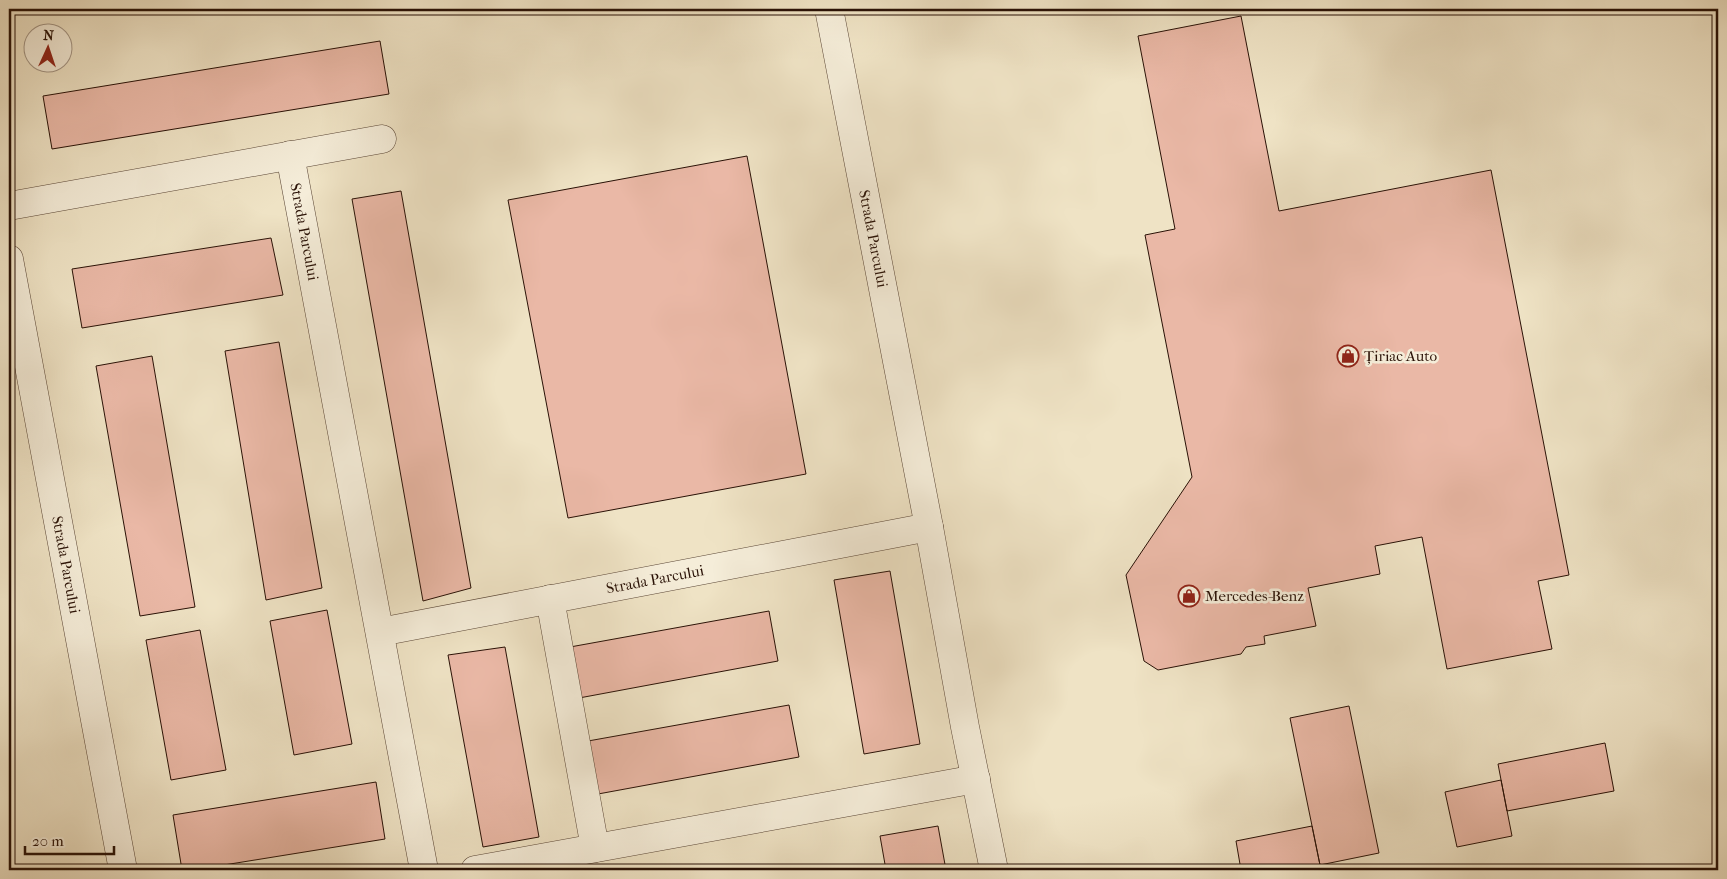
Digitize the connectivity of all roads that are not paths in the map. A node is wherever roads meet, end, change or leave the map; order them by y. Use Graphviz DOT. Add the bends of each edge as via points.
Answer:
graph roads {
  1 [pos="829,9"];
  2 [pos="382,139"];
  3 [pos="290,155"];
  4 [pos="9,206"];
  5 [pos="9,258"];
  6 [pos="929,527"];
  7 [pos="550,599"];
  8 [pos="380,632"];
  9 [pos="976,780"];
  10 [pos="595,848"];
  11 [pos="555,863"];
  12 [pos="124,870"];
  13 [pos="424,870"];
  14 [pos="475,870"];
  15 [pos="994,870"];
  1 -- 6 [label="street, Strada Parcului"];
  2 -- 3 [label="street"];
  3 -- 4 [label="street"];
  3 -- 8 [label="street, Strada Parcului"];
  5 -- 12 [label="street, Strada Parcului"];
  6 -- 7 [label="street, Strada Parcului"];
  6 -- 9 [label="street, Strada Parcului"];
  7 -- 8 [label="street, Strada Parcului"];
  7 -- 10 [label="street"];
  8 -- 13 [label="street, Strada Parcului"];
  9 -- 10 [label="street"];
  9 -- 15 [label="street, Strada Parcului"];
  10 -- 11 [label="street"];
  11 -- 14 [label="street"];
}
